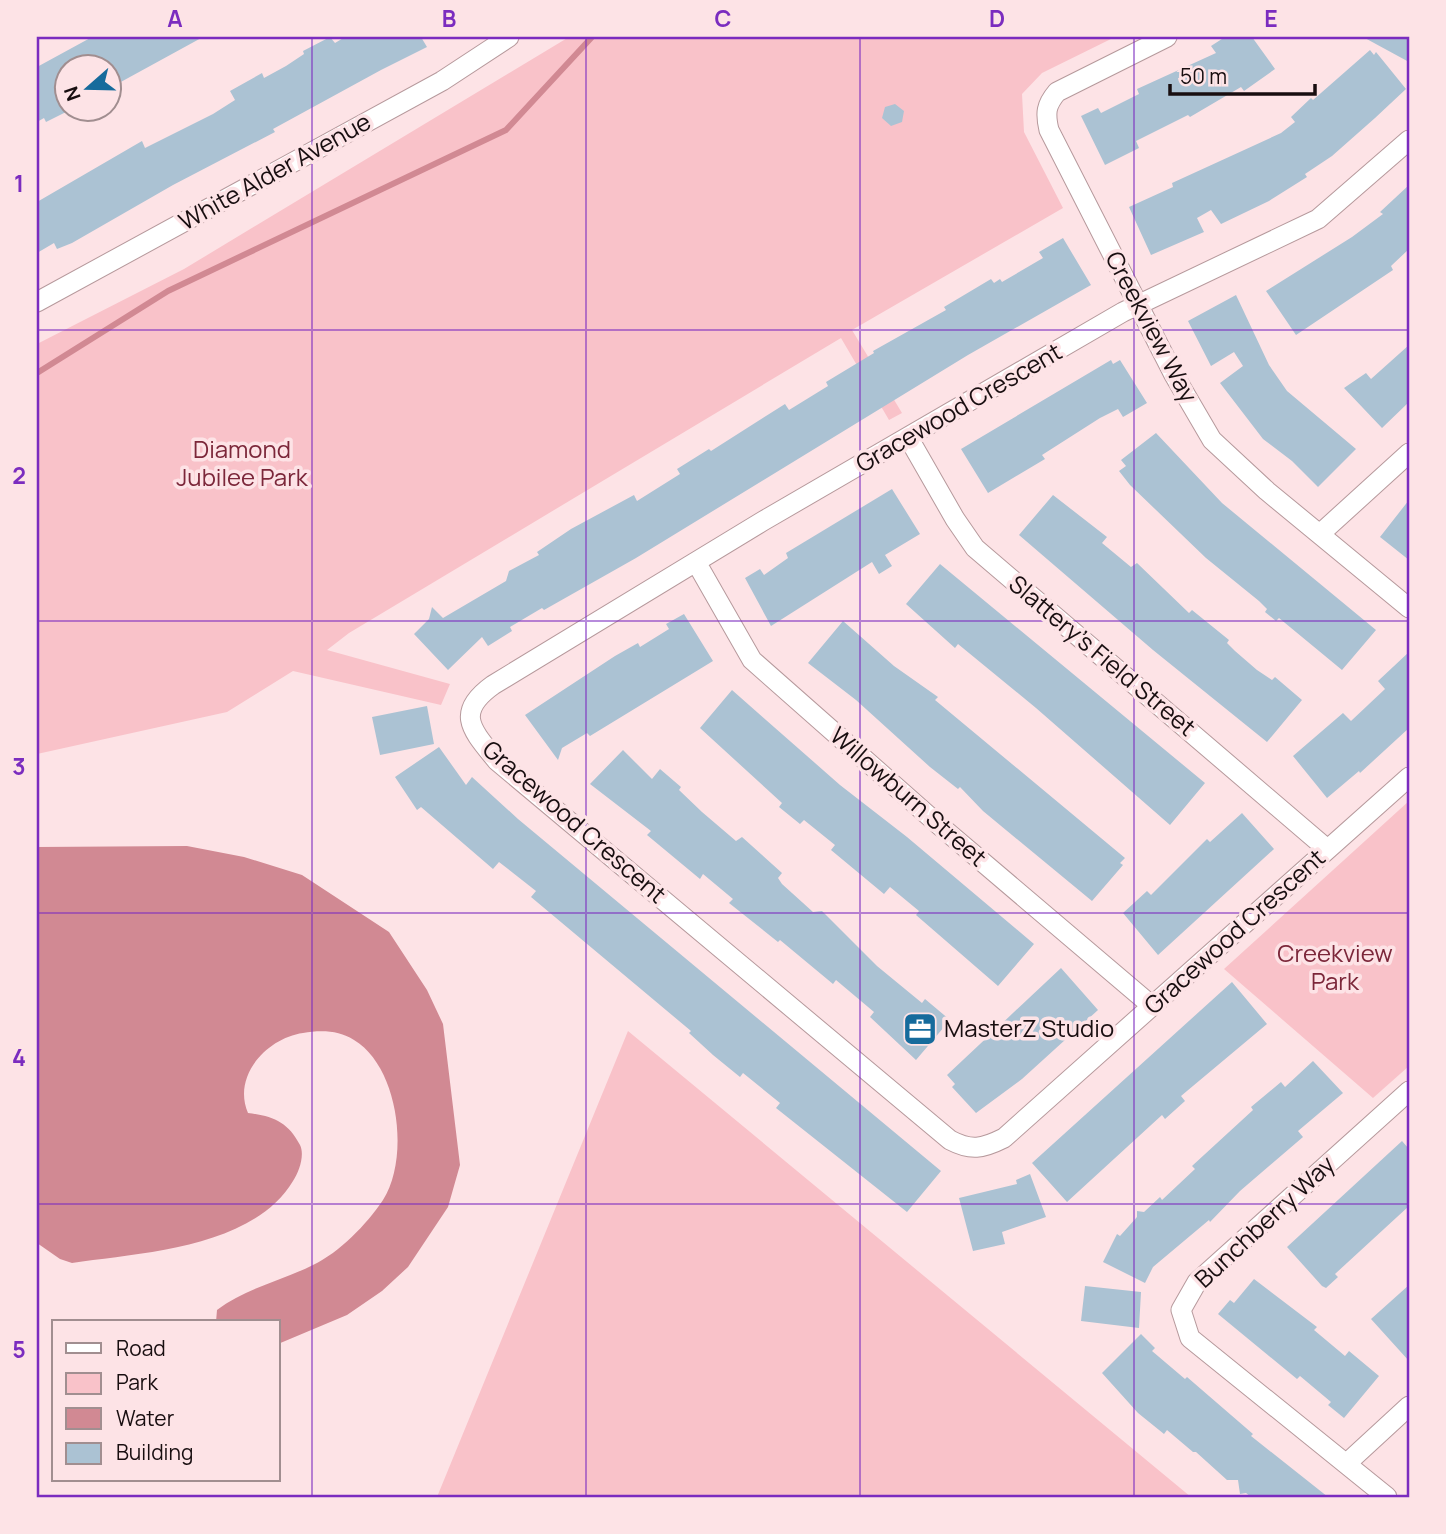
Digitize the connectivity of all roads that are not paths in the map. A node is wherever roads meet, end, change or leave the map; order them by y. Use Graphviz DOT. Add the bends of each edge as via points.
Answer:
graph roads {
  1 [pos="509,37"];
  2 [pos="1167,37"];
  3 [pos="1409,140"];
  4 [pos="37,302"];
  5 [pos="1138,304"];
  6 [pos="908,437"];
  7 [pos="1409,453"];
  8 [pos="1321,533"];
  9 [pos="696,562"];
  10 [pos="1409,608"];
  11 [pos="1409,777"];
  12 [pos="1327,849"];
  13 [pos="1152,1006"];
  14 [pos="1409,1091"];
  15 [pos="1409,1406"];
  16 [pos="1346,1464"];
  17 [pos="1387,1497"];
  1 -- 4 [label="street, White Alder Avenue" via="442,81"];
  2 -- 5 [label="street, Creekview Way" via="1057,92 1047,103 1045,115"];
  3 -- 5 [label="street, Gracewood Crescent" via="1318,219"];
  5 -- 6 [label="street, Gracewood Crescent"];
  5 -- 8 [label="street, Creekview Way" via="1212,440"];
  6 -- 9 [label="street, Gracewood Crescent"];
  6 -- 12 [label="street, Slattery's Field Street" via="975,548"];
  7 -- 8 [label="street"];
  8 -- 10 [label="street, Creekview Way"];
  9 -- 13 [label="street, Willowburn Street" via="752,660"];
  9 -- 13 [label="street, Gracewood Crescent" via="481,694 469,717 474,733 497,761 950,1140 967,1149 1004,1139"];
  11 -- 12 [label="street, Gracewood Crescent"];
  12 -- 13 [label="street, Gracewood Crescent"];
  14 -- 16 [label="street, Bunchberry Way" via="1197,1282 1181,1310 1190,1338"];
  15 -- 16 [label="street"];
  16 -- 17 [label="street, Bunchberry Way"];
}
